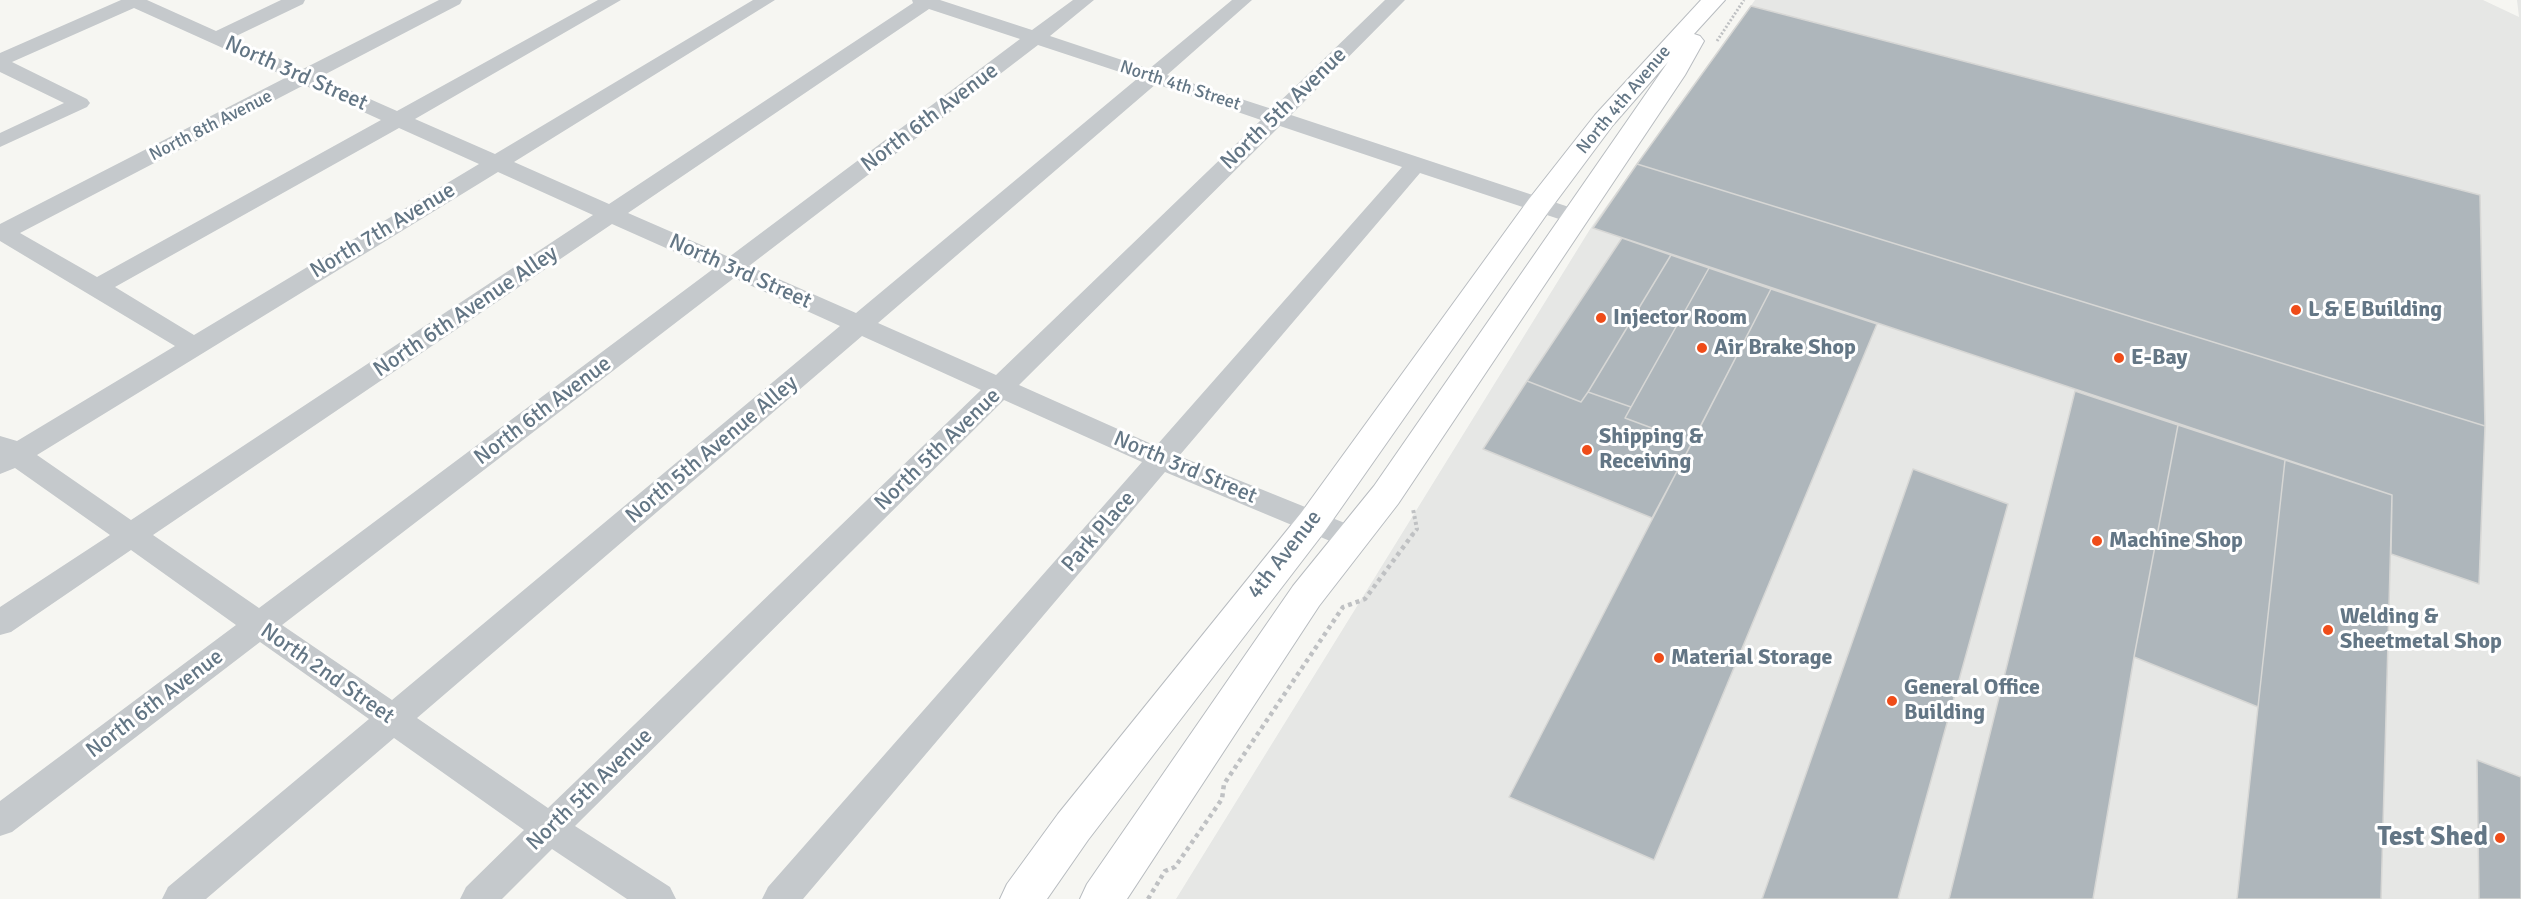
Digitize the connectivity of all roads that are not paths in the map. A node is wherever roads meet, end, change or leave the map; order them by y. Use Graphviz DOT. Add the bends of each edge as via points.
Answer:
graph roads {
  1 [pos="134,0"];
  2 [pos="296,0"];
  3 [pos="453,0"];
  4 [pos="612,0"];
  5 [pos="766,0"];
  6 [pos="1085,0"];
  7 [pos="1243,0"];
  8 [pos="1396,0"];
  9 [pos="1714,0"];
  10 [pos="926,1"];
  11 [pos="216,38"];
  12 [pos="1035,38"];
  13 [pos="0,62"];
  14 [pos="1153,77"];
  15 [pos="304,78"];
  16 [pos="1275,117"];
  17 [pos="398,119"];
  18 [pos="0,141"];
  19 [pos="496,163"];
  20 [pos="1416,164"];
  21 [pos="1539,205"];
  22 [pos="612,215"];
  23 [pos="1576,217"];
  24 [pos="1,232"];
  25 [pos="733,268"];
  26 [pos="97,287"];
  27 [pos="861,325"];
  28 [pos="194,346"];
  29 [pos="1002,387"];
  30 [pos="5,454"];
  31 [pos="1162,460"];
  32 [pos="1313,522"];
  33 [pos="130,535"];
  34 [pos="1352,538"];
  35 [pos="0,623"];
  36 [pos="258,625"];
  37 [pos="392,719"];
  38 [pos="0,822"];
  39 [pos="550,829"];
  40 [pos="180,899"];
  41 [pos="478,899"];
  42 [pos="658,899"];
  43 [pos="780,899"];
  44 [pos="1022,899"];
  45 [pos="1102,899"];
  1 -- 11 [label="street, North 3rd Street"];
  1 -- 13 [label="street"];
  2 -- 11 [label="street"];
  3 -- 15 [label="street, North 8th Avenue"];
  4 -- 17 [label="street"];
  5 -- 19 [label="street, North 7th Avenue"];
  6 -- 12 [label="street, North 6th Avenue"];
  7 -- 14 [label="street, North 5th Avenue Alley"];
  8 -- 16 [label="street, North 5th Avenue"];
  9 -- 21 [label="main road, North 4th Avenue" via="1604,120"];
  9 -- 23 [label="main road, North 4th Avenue" via="1673,75"];
  10 -- 12 [label="street, North 4th Street"];
  10 -- 22 [label="street, North 6th Avenue Alley"];
  11 -- 15 [label="street, North 3rd Street"];
  12 -- 14 [label="street, North 4th Street"];
  12 -- 25 [label="street, North 6th Avenue"];
  13 -- 18 [label="street" via="80,103"];
  14 -- 16 [label="street, North 4th Street"];
  14 -- 27 [label="street, North 5th Avenue Alley"];
  15 -- 17 [label="street, North 3rd Street"];
  15 -- 24 [label="street, North 8th Avenue"];
  16 -- 20 [label="street, North 4th Street"];
  16 -- 29 [label="street, North 5th Avenue"];
  17 -- 19 [label="street, North 3rd Street"];
  17 -- 26 [label="street"];
  19 -- 22 [label="street, North 3rd Street"];
  19 -- 28 [label="street, North 7th Avenue"];
  20 -- 21 [label="street, North 4th Street"];
  20 -- 31 [label="street, Park Place"];
  21 -- 23 [label="street, North 4th Street"];
  21 -- 32 [label="main road, 4th Avenue"];
  22 -- 25 [label="street, North 3rd Street"];
  22 -- 33 [label="street, North 6th Avenue Alley"];
  23 -- 34 [label="main road, 4th Avenue" via="1386,495"];
  24 -- 26 [label="street"];
  25 -- 27 [label="street, North 3rd Street"];
  25 -- 36 [label="street, North 6th Avenue"];
  26 -- 28 [label="street"];
  27 -- 29 [label="street, North 3rd Street"];
  27 -- 37 [label="street, North 5th Avenue Alley"];
  28 -- 30 [label="street, North 7th Avenue"];
  29 -- 31 [label="street, North 3rd Street"];
  29 -- 39 [label="street, North 5th Avenue"];
  30 -- 33 [label="street, North 2nd Street"];
  31 -- 32 [label="street, North 3rd Street"];
  31 -- 43 [label="street, Park Place"];
  32 -- 34 [label="street, North 3rd Street"];
  32 -- 44 [label="main road, 4th Avenue" via="1073,827"];
  33 -- 35 [label="street, North 6th Avenue Alley"];
  33 -- 36 [label="street, North 2nd Street"];
  34 -- 45 [label="main road, 4th Avenue" via="1300,605"];
  36 -- 37 [label="street, North 2nd Street"];
  36 -- 38 [label="street, North 6th Avenue"];
  37 -- 39 [label="street, North 2nd Street"];
  37 -- 40 [label="street, North 5th Avenue Alley"];
  39 -- 41 [label="street, North 5th Avenue"];
  39 -- 42 [label="street, North 2nd Street"];
}
